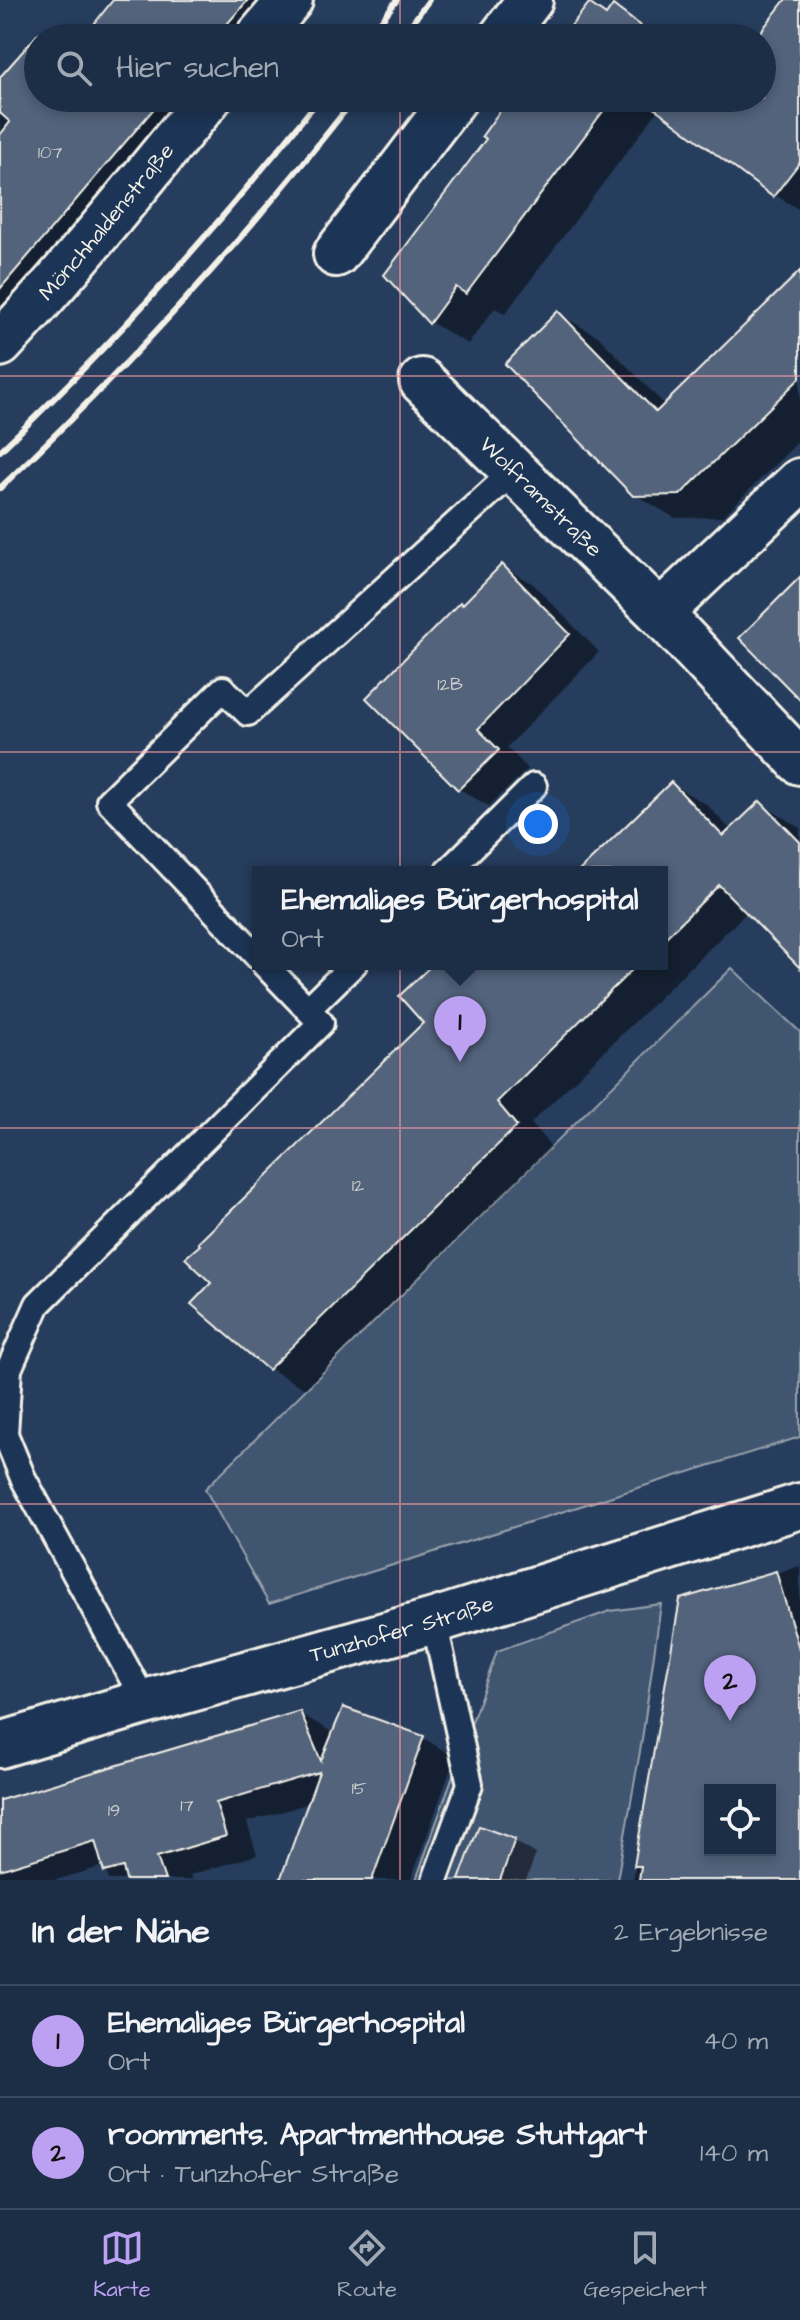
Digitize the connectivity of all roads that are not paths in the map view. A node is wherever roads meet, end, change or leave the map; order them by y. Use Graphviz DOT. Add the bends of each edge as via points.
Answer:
graph roads {
  1 [pos="290,0"];
  2 [pos="530,0"];
  3 [pos="270,24"];
  4 [pos="512,24"];
  5 [pos="198,112"];
  6 [pos="444,112"];
  7 [pos="336,254"];
  8 [pos="0,344"];
  9 [pos="422,381"];
  10 [pos="514,471"];
  11 [pos="800,481"];
  12 [pos="660,613"];
  13 [pos="800,762"];
  14 [pos="534,786"];
  15 [pos="453,866"];
  16 [pos="252,951"];
  17 [pos="270,970"];
  18 [pos="348,970"];
  19 [pos="308,1009"];
  20 [pos="12,1480"];
  21 [pos="800,1506"];
  22 [pos="434,1621"];
  23 [pos="145,1702"];
  24 [pos="0,1745"];
  25 [pos="435,1880"];
  1 -- 3 [label="street"];
  2 -- 4 [label="street"];
  5 -- 8 [label="street, Mönchhaldenstraße"];
  6 -- 7 [label="street"];
  9 -- 10 [label="street, Wolframstraße"];
  10 -- 12 [label="street, Wolframstraße"];
  10 -- 16 [label="lane" via="248,713 223,689 109,801"];
  11 -- 12 [label="street"];
  12 -- 13 [label="street, Wolframstraße"];
  14 -- 15 [label="lane"];
  17 -- 19 [label="lane"];
  18 -- 19 [label="lane"];
  19 -- 20 [label="lane" via="321,1023 38,1304 9,1369 5,1434"];
  20 -- 23 [label="lane"];
  21 -- 22 [label="street, Tunzhofer Straße"];
  22 -- 23 [label="street, Tunzhofer Straße"];
  22 -- 25 [label="lane" via="470,1784"];
  23 -- 24 [label="street, Tunzhofer Straße"];
}
